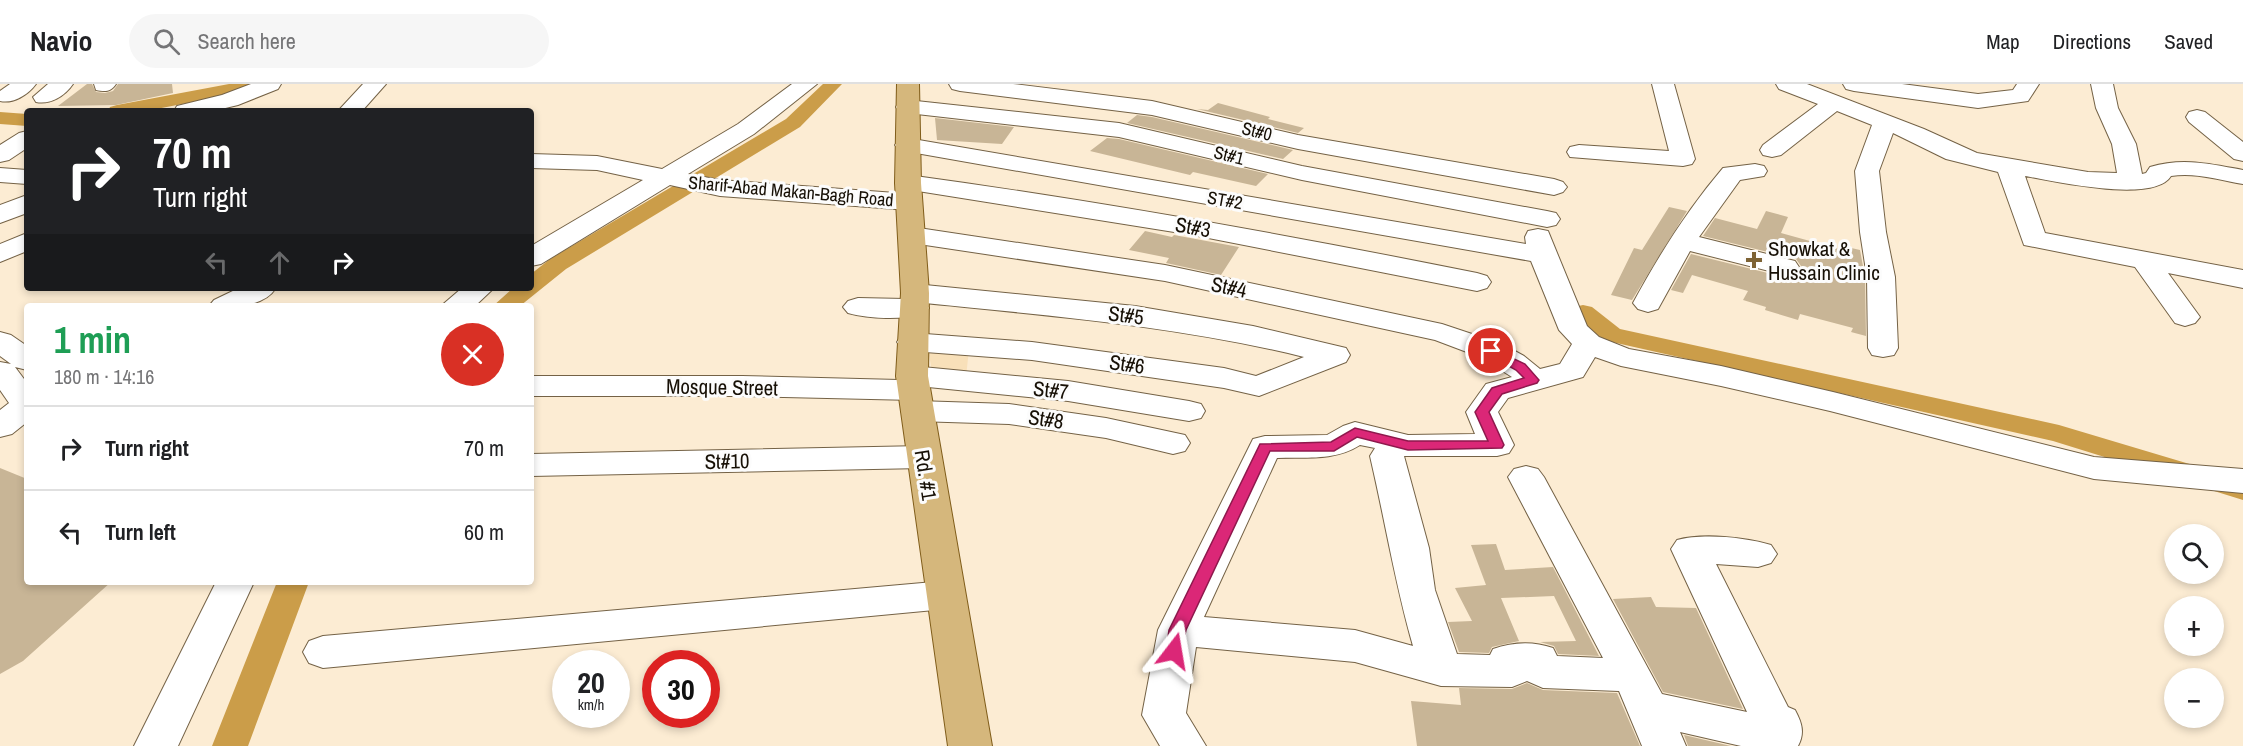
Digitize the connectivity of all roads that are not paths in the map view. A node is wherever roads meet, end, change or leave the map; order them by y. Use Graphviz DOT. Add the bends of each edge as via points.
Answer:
graph roads {
  1 [pos="62,84"];
  2 [pos="270,84"];
  3 [pos="375,84"];
  4 [pos="806,84"];
  5 [pos="960,84"];
  6 [pos="1663,84"];
  7 [pos="1787,84"];
  8 [pos="1854,84"];
  9 [pos="2028,84"];
  10 [pos="2102,84"];
  11 [pos="908,95"];
  12 [pos="44,97"];
  13 [pos="1836,102"];
  14 [pos="197,108"];
  15 [pos="352,108"];
  16 [pos="2197,117"];
  17 [pos="1885,122"];
  18 [pos="0,129"];
  19 [pos="24,129"];
  20 [pos="24,140"];
  21 [pos="908,146"];
  22 [pos="1772,150"];
  23 [pos="2243,154"];
  24 [pos="0,155"];
  25 [pos="1583,157"];
  26 [pos="534,161"];
  27 [pos="2009,167"];
  28 [pos="1755,171"];
  29 [pos="0,175"];
  30 [pos="24,177"];
  31 [pos="2243,177"];
  32 [pos="670,179"];
  33 [pos="2131,182"];
  34 [pos="1554,187"];
  35 [pos="24,204"];
  36 [pos="910,207"];
  37 [pos="0,214"];
  38 [pos="1543,237"];
  39 [pos="1684,241"];
  40 [pos="24,242"];
  41 [pos="0,254"];
  42 [pos="534,256"];
  43 [pos="2145,261"];
  44 [pos="1785,267"];
  45 [pos="2243,279"];
  46 [pos="1477,282"];
  47 [pos="256,291"];
  48 [pos="476,291"];
  49 [pos="914,301"];
  50 [pos="230,303"];
  51 [pos="460,303"];
  52 [pos="1648,303"];
  53 [pos="858,308"];
  54 [pos="2185,318"];
  55 [pos="912,342"];
  56 [pos="1588,343"];
  57 [pos="1883,348"];
  58 [pos="1335,355"];
  59 [pos="11,362"];
  60 [pos="1533,380"];
  61 [pos="534,386"];
  62 [pos="914,392"];
  63 [pos="24,397"];
  64 [pos="24,407"];
  65 [pos="1190,411"];
  66 [pos="0,427"];
  67 [pos="1173,443"];
  68 [pos="1387,456"];
  69 [pos="923,457"];
  70 [pos="534,465"];
  71 [pos="1526,477"];
  72 [pos="2243,481"];
  73 [pos="1758,554"];
  74 [pos="234,585"];
  75 [pos="945,595"];
  76 [pos="1178,630"];
  77 [pos="323,652"];
  78 [pos="1441,670"];
  79 [pos="1648,710"];
  80 [pos="156,746"];
  81 [pos="970,746"];
  82 [pos="1184,746"];
  1 -- 12 [label="street"];
  2 -- 14 [label="street"];
  3 -- 15 [label="street"];
  4 -- 32 [label="street"];
  5 -- 34 [label="street, St#0" via="1152,108 1299,142"];
  6 -- 25 [label="street" via="1683,159 1579,152"];
  7 -- 13 [label="street"];
  8 -- 9 [label="street" via="1978,101 2020,96"];
  10 -- 33 [label="street" via="2107,108 2124,144"];
  11 -- 21 [label="main road, Rd. #1"];
  11 -- 38 [label="street, St#1" via="1119,130 1302,173"];
  13 -- 17 [label="street"];
  13 -- 22 [label="street"];
  16 -- 23 [label="street"];
  17 -- 27 [label="street" via="1955,154"];
  17 -- 57 [label="street" via="1867,171 1881,278"];
  18 -- 19 [label="street"];
  20 -- 24 [label="street"];
  21 -- 36 [label="main road, Rd. #1"];
  21 -- 38 [label="street, ST#2"];
  26 -- 32 [label="street, Sharif-Abad Makan-Bagh Road" via="597,163"];
  27 -- 33 [label="street"];
  27 -- 43 [label="street" via="2034,239"];
  28 -- 39 [label="street" via="1732,173 1712,196"];
  29 -- 30 [label="street"];
  31 -- 33 [label="street" via="2188,168 2159,172 2158,177 2146,182"];
  32 -- 36 [label="street, Sharif-Abad Makan-Bagh Road" via="720,188"];
  32 -- 42 [label="street"];
  35 -- 37 [label="street"];
  36 -- 46 [label="street, St#3" via="1046,201 1323,250"];
  36 -- 49 [label="main road, Rd. #1"];
  36 -- 60 [label="street, St#4" via="1165,273 1442,333 1477,344 1521,367"];
  38 -- 56 [label="street" via="1574,330"];
  39 -- 44 [label="street"];
  39 -- 52 [label="street"];
  40 -- 41 [label="street"];
  43 -- 45 [label="street"];
  43 -- 54 [label="street"];
  47 -- 50 [label="street"];
  48 -- 51 [label="street"];
  49 -- 53 [label="street, St#5"];
  49 -- 55 [label="main road, Rd. #1"];
  49 -- 58 [label="street, St#5" via="1135,315 1253,335"];
  55 -- 58 [label="street, St#6" via="1032,351 1156,367 1259,386"];
  55 -- 62 [label="main road, Rd. #1"];
  56 -- 60 [label="street" via="1572,370"];
  56 -- 72 [label="street" via="1621,357 1811,396 2094,468"];
  59 -- 63 [label="street"];
  60 -- 76 [label="street" via="1497,391 1482,412 1497,445 1408,446 1355,433 1334,446 1265,447"];
  61 -- 62 [label="street, Mosque Street" via="742,386"];
  62 -- 65 [label="street, St#7" via="1068,391"];
  62 -- 67 [label="street, St#8" via="1009,414 1106,428"];
  62 -- 69 [label="main road, Rd. #1"];
  64 -- 66 [label="street"];
  68 -- 78 [label="street" via="1410,548 1416,590"];
  69 -- 70 [label="street, St#10"];
  69 -- 75 [label="main road, Rd. #1"];
  71 -- 79 [label="street"];
  73 -- 79 [label="street" via="1690,549 1780,723"];
  74 -- 80 [label="street"];
  75 -- 77 [label="street"];
  75 -- 81 [label="main road, Rd. #1"];
  76 -- 78 [label="street" via="1355,646"];
  76 -- 82 [label="street" via="1164,715"];
  78 -- 79 [label="street" via="1512,671 1508,660 1538,659 1543,672"];
}
